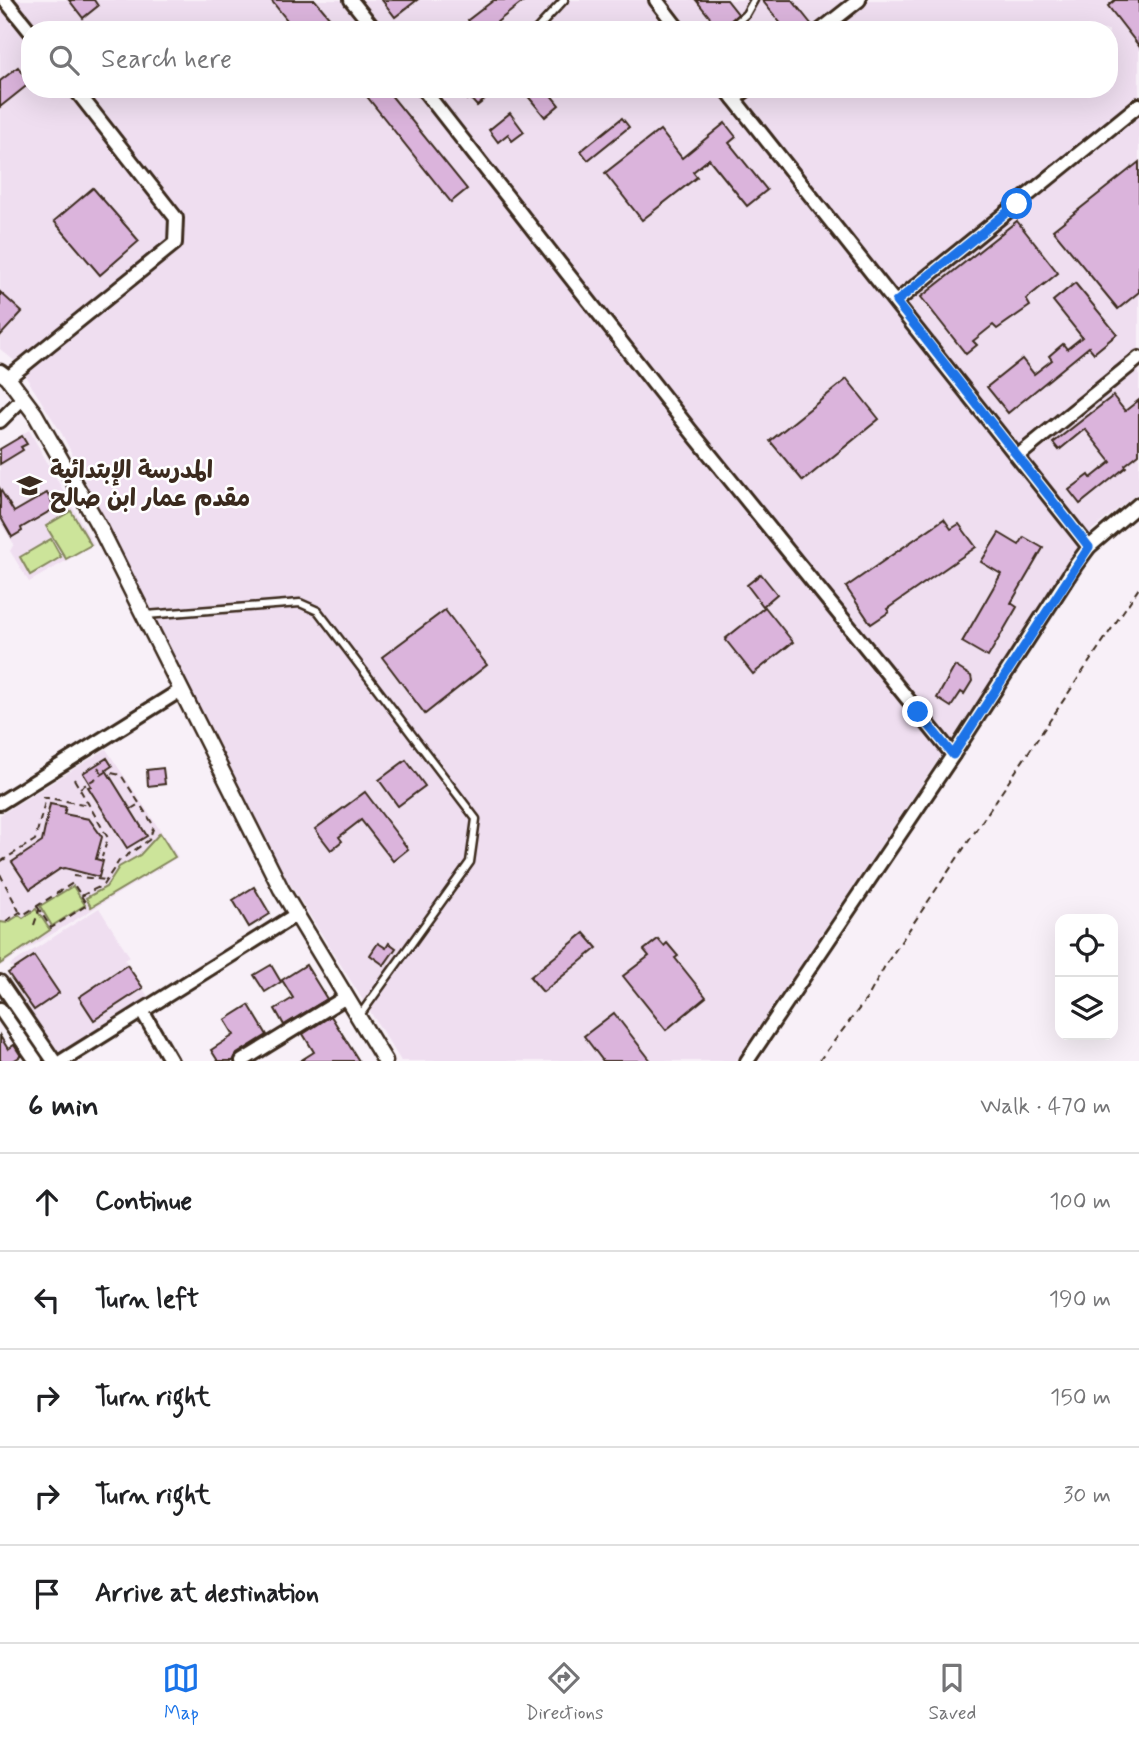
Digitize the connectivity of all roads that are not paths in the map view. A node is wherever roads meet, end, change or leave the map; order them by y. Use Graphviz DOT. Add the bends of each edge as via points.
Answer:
graph roads {
  1 [pos="5,0"];
  2 [pos="351,0"];
  3 [pos="564,0"];
  4 [pos="656,0"];
  5 [pos="754,0"];
  6 [pos="859,0"];
  7 [pos="22,21"];
  8 [pos="368,21"];
  9 [pos="544,21"];
  10 [pos="672,21"];
  11 [pos="738,21"];
  12 [pos="832,21"];
  13 [pos="82,98"];
  14 [pos="430,98"];
  15 [pos="733,98"];
  16 [pos="1139,105"];
  17 [pos="896,302"];
  18 [pos="1139,358"];
  19 [pos="4,375"];
  20 [pos="23,398"];
  21 [pos="0,421"];
  22 [pos="1018,456"];
  23 [pos="1139,504"];
  24 [pos="1089,547"];
  25 [pos="143,615"];
  26 [pos="181,690"];
  27 [pos="953,755"];
  28 [pos="0,803"];
  29 [pos="297,914"];
  30 [pos="0,982"];
  31 [pos="346,997"];
  32 [pos="0,1009"];
  33 [pos="142,1012"];
  34 [pos="359,1017"];
  35 [pos="36,1061"];
  36 [pos="54,1061"];
  37 [pos="62,1061"];
  38 [pos="171,1061"];
  39 [pos="242,1061"];
  40 [pos="385,1061"];
  41 [pos="747,1061"];
  1 -- 7 [label="street"];
  2 -- 8 [label="street"];
  3 -- 9 [label="lane"];
  4 -- 10 [label="street"];
  5 -- 11 [label="lane"];
  6 -- 12 [label="street"];
  13 -- 19 [label="street" via="176,218 175,243"];
  14 -- 27 [label="street"];
  15 -- 17 [label="street"];
  16 -- 17 [label="street"];
  17 -- 22 [label="street"];
  18 -- 22 [label="street"];
  19 -- 20 [label="street"];
  20 -- 21 [label="street"];
  20 -- 25 [label="street" via="100,528"];
  22 -- 24 [label="street"];
  23 -- 24 [label="street"];
  24 -- 27 [label="street"];
  25 -- 26 [label="street"];
  25 -- 34 [label="lane" via="300,603 318,611 476,819 470,862"];
  26 -- 28 [label="street"];
  26 -- 29 [label="street"];
  27 -- 41 [label="street"];
  29 -- 31 [label="street"];
  29 -- 33 [label="street"];
  30 -- 36 [label="street"];
  31 -- 34 [label="street"];
  31 -- 39 [label="street"];
  32 -- 35 [label="street"];
  33 -- 37 [label="street"];
  33 -- 38 [label="street"];
  34 -- 40 [label="street"];
}
